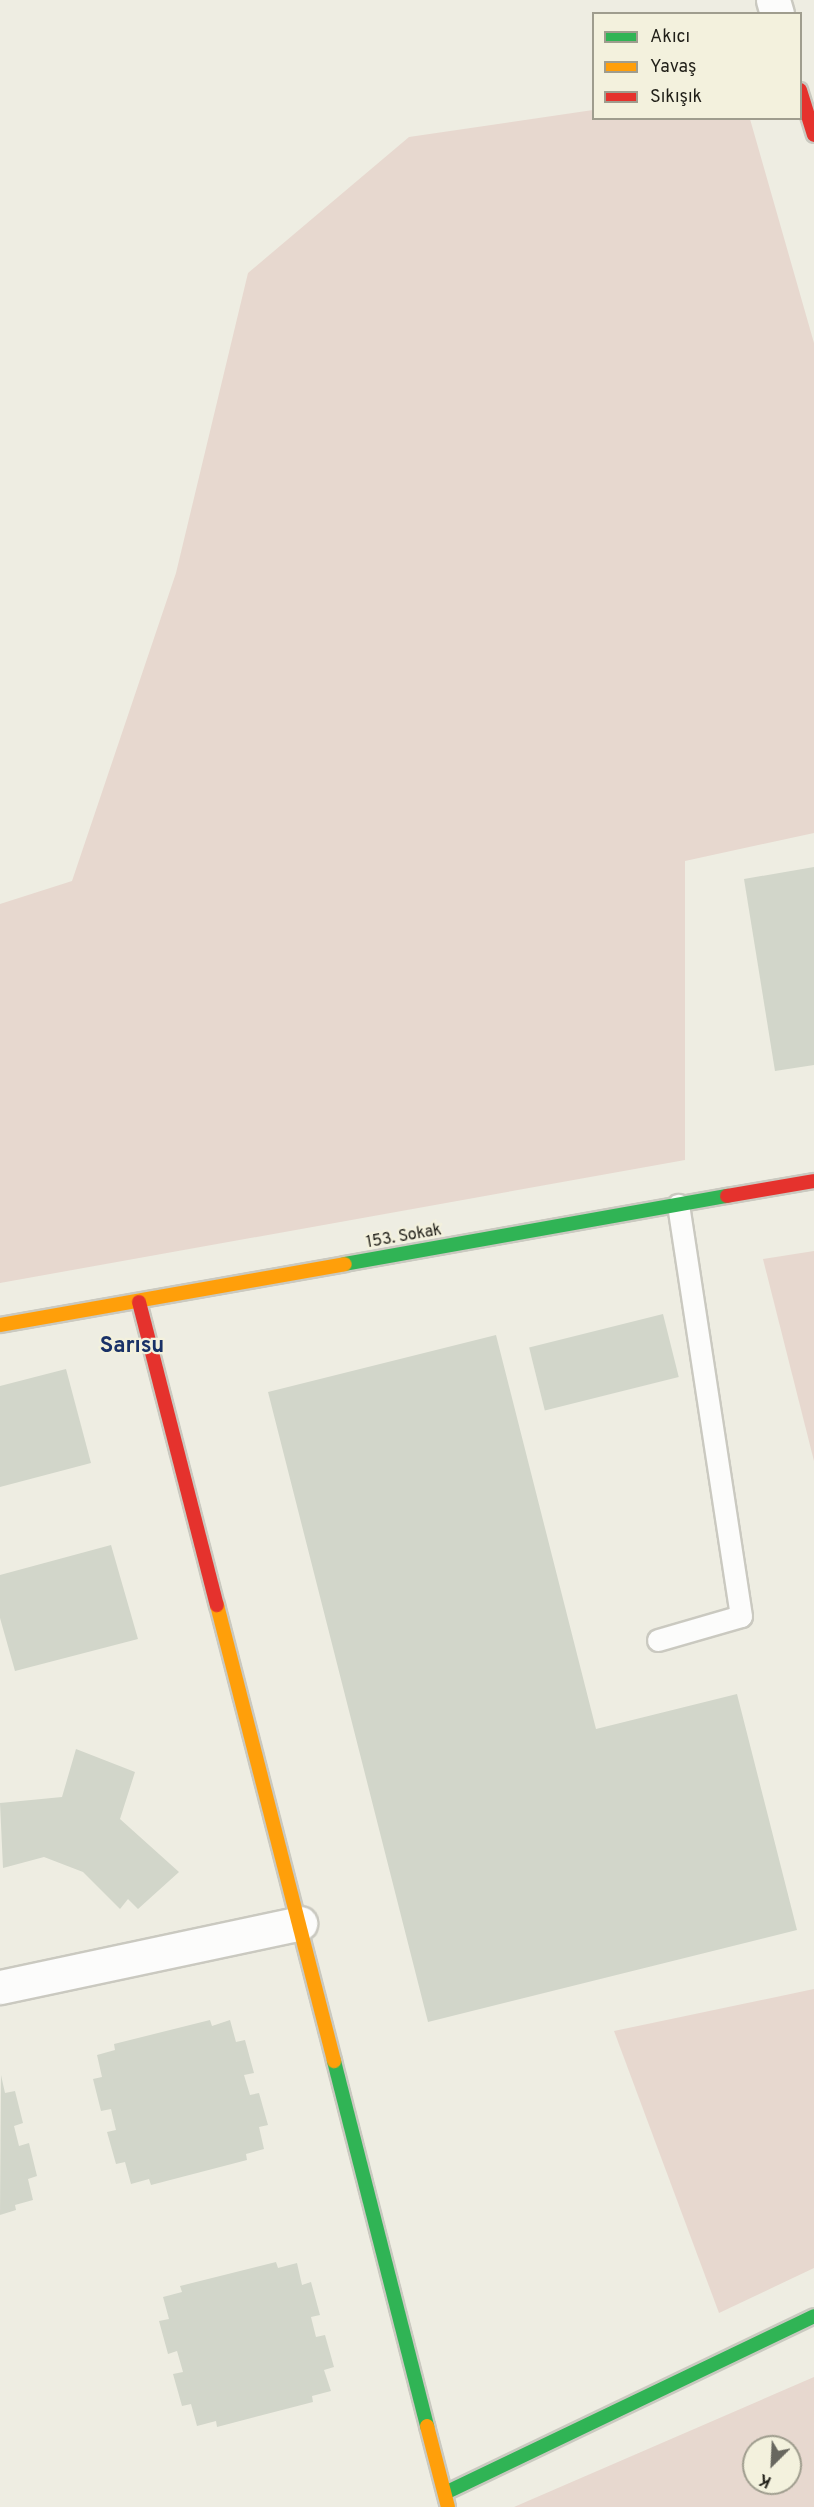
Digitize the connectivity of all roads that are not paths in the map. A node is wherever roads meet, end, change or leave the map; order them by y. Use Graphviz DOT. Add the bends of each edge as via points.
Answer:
graph roads {
  1 [pos="802,93"];
  2 [pos="814,135"];
  3 [pos="814,1181"];
  4 [pos="678,1205"];
  5 [pos="139,1302"];
  6 [pos="0,1325"];
  7 [pos="658,1640"];
  8 [pos="300,1923"];
  9 [pos="0,1987"];
  10 [pos="814,2316"];
  11 [pos="446,2500"];
  1 -- 2 [label="street"];
  3 -- 4 [label="street, 153. Sokak"];
  4 -- 5 [label="street, 153. Sokak"];
  4 -- 7 [label="lane" via="741,1616"];
  5 -- 6 [label="street, 153. Sokak"];
  5 -- 8 [label="street"];
  8 -- 9 [label="street"];
  8 -- 11 [label="street"];
  10 -- 11 [label="street"];
}
